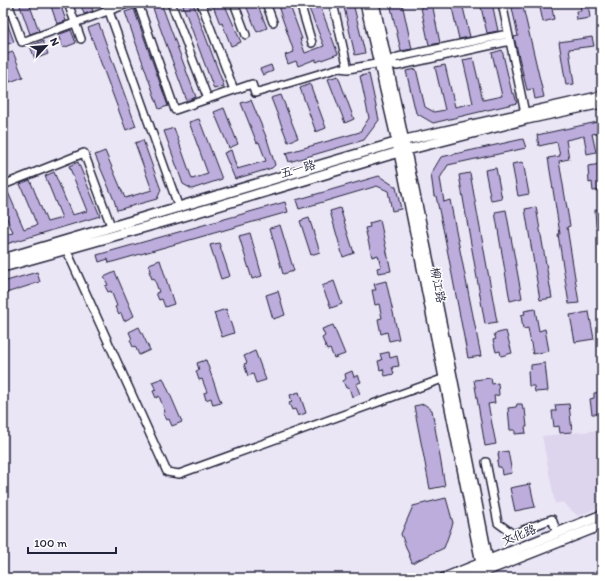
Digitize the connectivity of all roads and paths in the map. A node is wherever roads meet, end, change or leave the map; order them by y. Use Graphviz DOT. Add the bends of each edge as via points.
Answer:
graph roads {
  1 [pos="8,3"];
  2 [pos="68,3"];
  3 [pos="106,3"];
  4 [pos="130,3"];
  5 [pos="138,3"];
  6 [pos="171,3"];
  7 [pos="201,3"];
  8 [pos="234,3"];
  9 [pos="266,3"];
  10 [pos="300,3"];
  11 [pos="333,3"];
  12 [pos="365,3"];
  13 [pos="374,3"];
  14 [pos="502,3"];
  15 [pos="108,10"];
  16 [pos="75,22"];
  17 [pos="273,22"];
  18 [pos="508,34"];
  19 [pos="246,35"];
  20 [pos="81,39"];
  21 [pos="510,41"];
  22 [pos="312,43"];
  23 [pos="383,62"];
  24 [pos="348,69"];
  25 [pos="234,90"];
  26 [pos="602,96"];
  27 [pos="208,99"];
  28 [pos="602,103"];
  29 [pos="526,116"];
  30 [pos="401,141"];
  31 [pos="403,151"];
  32 [pos="3,185"];
  33 [pos="175,212"];
  34 [pos="111,226"];
  35 [pos="66,249"];
  36 [pos="3,259"];
  37 [pos="3,267"];
  38 [pos="449,377"];
  39 [pos="486,462"];
  40 [pos="602,515"];
  41 [pos="602,525"];
  42 [pos="557,533"];
  43 [pos="485,568"];
  44 [pos="444,578"];
  45 [pos="468,578"];
  1 -- 16 [label="street" via="22,42"];
  2 -- 16 [label="street"];
  3 -- 15 [label="street"];
  4 -- 15 [label="street"];
  5 -- 27 [label="street" via="175,110"];
  6 -- 27 [label="street"];
  7 -- 25 [label="street"];
  8 -- 19 [label="street"];
  9 -- 17 [label="street"];
  10 -- 22 [label="street"];
  11 -- 24 [label="street"];
  12 -- 23 [label="street, 柳江路"];
  13 -- 23 [label="street, 柳江路"];
  14 -- 18 [label="street"];
  15 -- 16 [label="street"];
  15 -- 33 [label="street"];
  16 -- 20 [label="street"];
  18 -- 21 [label="street"];
  18 -- 23 [label="street"];
  21 -- 23 [label="street" via="397,66"];
  21 -- 29 [label="street"];
  23 -- 24 [label="street"];
  23 -- 30 [label="street, 柳江路"];
  24 -- 25 [label="street" via="339,68 255,93 252,84"];
  25 -- 27 [label="street"];
  26 -- 29 [label="street, 五一路"];
  28 -- 29 [label="street, 五一路"];
  29 -- 30 [label="street, 五一路"];
  29 -- 31 [label="street, 五一路"];
  30 -- 31 [label="street, 柳江路"];
  30 -- 33 [label="street, 五一路"];
  31 -- 33 [label="street, 五一路"];
  31 -- 38 [label="street, 柳江路"];
  32 -- 34 [label="street" via="84,153"];
  33 -- 34 [label="street, 五一路"];
  33 -- 35 [label="street, 五一路"];
  34 -- 36 [label="street, 五一路"];
  35 -- 37 [label="street, 五一路"];
  35 -- 38 [label="street" via="167,472 179,474"];
  38 -- 43 [label="street, 柳江路"];
  39 -- 42 [label="street" via="498,523 512,534 552,519"];
  40 -- 42 [label="street, 文化路"];
  41 -- 43 [label="street, 文化路"];
  42 -- 43 [label="street, 文化路"];
  43 -- 44 [label="street, 文化路"];
  43 -- 45 [label="street, 文化路"];
}
